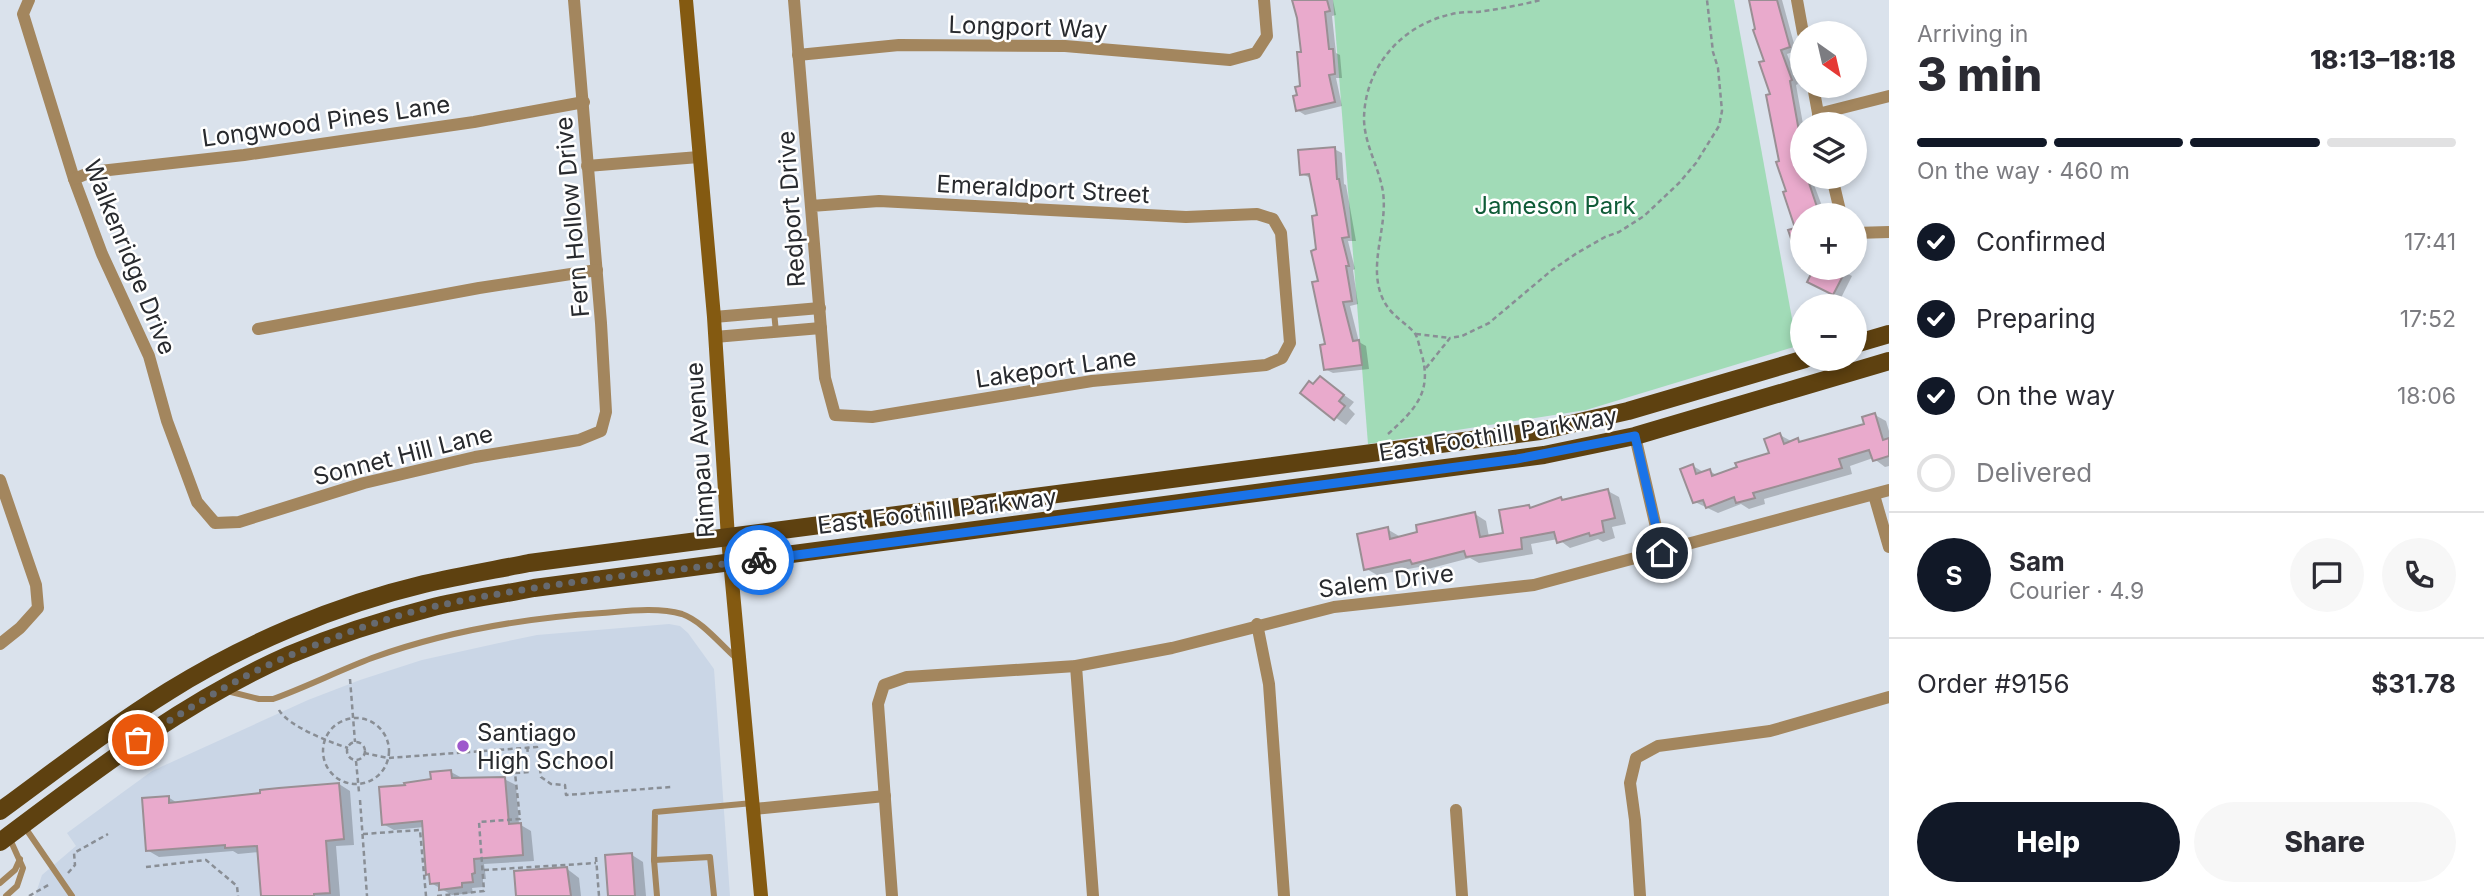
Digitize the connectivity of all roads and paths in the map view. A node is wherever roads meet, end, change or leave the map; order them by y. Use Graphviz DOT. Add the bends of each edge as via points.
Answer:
graph roads {
  1 [pos="29,0"];
  2 [pos="574,0"];
  3 [pos="686,0"];
  4 [pos="794,0"];
  5 [pos="1264,0"];
  6 [pos="1541,0"];
  7 [pos="1707,0"];
  8 [pos="1797,0"];
  9 [pos="1801,21"];
  10 [pos="798,55"];
  11 [pos="1889,96"];
  12 [pos="583,102"];
  13 [pos="1840,112"];
  14 [pos="699,157"];
  15 [pos="587,166"];
  16 [pos="74,179"];
  17 [pos="811,206"];
  18 [pos="1889,232"];
  19 [pos="1867,233"];
  20 [pos="597,270"];
  21 [pos="820,308"];
  22 [pos="774,312"];
  23 [pos="714,317"];
  24 [pos="821,328"];
  25 [pos="258,329"];
  26 [pos="776,332"];
  27 [pos="1416,334"];
  28 [pos="1889,334"];
  29 [pos="715,337"];
  30 [pos="1450,338"];
  31 [pos="1867,340"];
  32 [pos="1282,358"];
  33 [pos="1889,361"];
  34 [pos="1790,363"];
  35 [pos="1426,368"];
  36 [pos="835,415"];
  37 [pos="601,431"];
  38 [pos="1388,434"];
  39 [pos="1635,436"];
  40 [pos="0,480"];
  41 [pos="1889,490"];
  42 [pos="1874,495"];
  43 [pos="215,523"];
  44 [pos="728,538"];
  45 [pos="1889,547"];
  46 [pos="1662,553"];
  47 [pos="730,563"];
  48 [pos="1258,624"];
  49 [pos="0,643"];
  50 [pos="740,662"];
  51 [pos="1076,666"];
  52 [pos="350,679"];
  53 [pos="222,690"];
  54 [pos="1889,697"];
  55 [pos="279,710"];
  56 [pos="353,718"];
  57 [pos="526,727"];
  58 [pos="324,740"];
  59 [pos="355,742"];
  60 [pos="348,748"];
  61 [pos="527,749"];
  62 [pos="364,753"];
  63 [pos="388,758"];
  64 [pos="356,759"];
  65 [pos="359,784"];
  66 [pos="671,787"];
  67 [pos="359,792"];
  68 [pos="885,796"];
  69 [pos="360,800"];
  70 [pos="754,806"];
  71 [pos="1456,810"];
  72 [pos="0,811"];
  73 [pos="10,834"];
  74 [pos="108,834"];
  75 [pos="363,834"];
  76 [pos="596,857"];
  77 [pos="20,859"];
  78 [pos="654,860"];
  79 [pos="596,863"];
  80 [pos="146,867"];
  81 [pos="483,870"];
  82 [pos="61,879"];
  83 [pos="0,883"];
  84 [pos="462,895"];
  85 [pos="6,896"];
  86 [pos="29,896"];
  87 [pos="72,896"];
  88 [pos="238,896"];
  89 [pos="368,896"];
  90 [pos="426,896"];
  91 [pos="437,896"];
  92 [pos="599,896"];
  93 [pos="657,896"];
  94 [pos="714,896"];
  95 [pos="761,896"];
  96 [pos="892,896"];
  97 [pos="1094,896"];
  98 [pos="1284,896"];
  99 [pos="1462,896"];
  100 [pos="1640,896"];
  1 -- 16 [label="street, Walkenridge Drive" via="23,14"];
  2 -- 12 [label="street, Fern Hollow Drive"];
  3 -- 14 [label="main road, Rimpau Avenue"];
  4 -- 10 [label="street, Redport Drive"];
  5 -- 10 [label="street, Longport Way" via="1267,36 1256,53 1230,60 1065,46 899,45"];
  6 -- 27 [label="path" via="1453,13 1415,28 1386,53 1367,90 1366,138 1384,200 1378,283 1387,307"];
  7 -- 30 [label="path" via="1722,111 1719,126 1696,163 1632,225 1552,271 1489,323"];
  8 -- 9 [label="street"];
  10 -- 17 [label="street, Redport Drive"];
  11 -- 13 [label="street"];
  12 -- 15 [label="street, Fern Hollow Drive"];
  12 -- 16 [label="street, Longwood Pines Lane" via="257,154 91,172"];
  14 -- 15 [label="street"];
  14 -- 23 [label="main road, Rimpau Avenue"];
  15 -- 20 [label="street, Fern Hollow Drive"];
  16 -- 43 [label="street, Walkenridge Drive" via="149,356 197,502"];
  17 -- 21 [label="street, Redport Drive"];
  17 -- 32 [label="street, Emeraldport Street" via="879,201 1186,217 1257,214 1273,219 1281,233 1290,343"];
  18 -- 19 [label="street"];
  20 -- 25 [label="street"];
  20 -- 37 [label="street, Fern Hollow Drive" via="606,412"];
  21 -- 22 [label="street"];
  21 -- 24 [label="street, Redport Drive"];
  22 -- 23 [label="street"];
  22 -- 26 [label="lane"];
  23 -- 29 [label="main road, Rimpau Avenue"];
  24 -- 26 [label="street"];
  24 -- 36 [label="street, Redport Drive" via="825,378"];
  26 -- 29 [label="street"];
  27 -- 30 [label="path"];
  27 -- 35 [label="path"];
  28 -- 31 [label="main road"];
  29 -- 44 [label="main road, Rimpau Avenue"];
  30 -- 35 [label="path"];
  32 -- 36 [label="street, Lakeport Lane" via="1266,365 1092,381 872,417"];
  33 -- 39 [label="main road, East Foothill Parkway"];
  34 -- 44 [label="main road, East Foothill Parkway" via="1628,411 1540,431"];
  35 -- 38 [label="path" via="1416,407"];
  37 -- 43 [label="street, Sonnet Hill Lane" via="579,440 475,457 364,483 239,522"];
  39 -- 46 [label="street"];
  39 -- 47 [label="main road, East Foothill Parkway" via="1517,459"];
  40 -- 49 [label="street" via="36,585 38,608"];
  41 -- 42 [label="street, Salem Drive"];
  42 -- 45 [label="street"];
  42 -- 46 [label="street, Salem Drive"];
  44 -- 47 [label="main road, Rimpau Avenue"];
  44 -- 72 [label="main road, East Foothill Parkway" via="529,564 423,584 336,611 278,634 171,690"];
  46 -- 48 [label="street, Salem Drive" via="1534,585 1334,607"];
  47 -- 50 [label="main road, Rimpau Avenue"];
  47 -- 53 [label="main road, East Foothill Parkway" via="534,588 431,608 289,656"];
  48 -- 51 [label="street, Salem Drive" via="1172,648"];
  48 -- 98 [label="street" via="1269,684"];
  50 -- 53 [label="lane" via="684,615 611,612 513,624 408,646 273,699"];
  50 -- 70 [label="main road, Rimpau Avenue"];
  51 -- 68 [label="street, Salem Drive" via="906,677 884,685 878,704"];
  51 -- 97 [label="street"];
  52 -- 56 [label="path"];
  53 -- 73 [label="main road, East Foothill Parkway" via="138,740"];
  54 -- 100 [label="street" via="1770,731 1658,746 1636,758 1630,783"];
  55 -- 58 [label="path"];
  56 -- 58 [label="path" via="335,725"];
  56 -- 59 [label="path"];
  56 -- 63 [label="path" via="380,728 388,744"];
  57 -- 61 [label="path"];
  58 -- 60 [label="path"];
  58 -- 65 [label="path" via="327,769 341,781"];
  59 -- 60 [label="path"];
  59 -- 62 [label="path" via="362,744"];
  60 -- 64 [label="path" via="349,756"];
  61 -- 63 [label="path"];
  61 -- 66 [label="path" via="537,747 541,776 551,784 565,785 566,795"];
  61 -- 81 [label="path" via="529,772 515,773 520,819 479,822"];
  62 -- 63 [label="path"];
  62 -- 64 [label="path"];
  63 -- 65 [label="path" via="376,778"];
  64 -- 65 [label="path"];
  65 -- 67 [label="path"];
  68 -- 70 [label="street"];
  68 -- 96 [label="street"];
  69 -- 75 [label="path"];
  70 -- 78 [label="lane" via="655,812"];
  70 -- 95 [label="main road, Rimpau Avenue"];
  71 -- 99 [label="street"];
  73 -- 77 [label="lane"];
  73 -- 82 [label="lane"];
  74 -- 82 [label="path" via="75,853 75,865"];
  75 -- 89 [label="path"];
  75 -- 90 [label="path" via="420,830"];
  76 -- 79 [label="path"];
  77 -- 83 [label="lane"];
  77 -- 85 [label="lane" via="21,880"];
  78 -- 93 [label="lane"];
  78 -- 94 [label="lane" via="710,857"];
  79 -- 81 [label="path"];
  79 -- 92 [label="path"];
  80 -- 88 [label="path" via="206,860 237,886"];
  81 -- 84 [label="path" via="484,891"];
  82 -- 86 [label="path"];
  82 -- 87 [label="lane"];
  84 -- 91 [label="path"];
}
